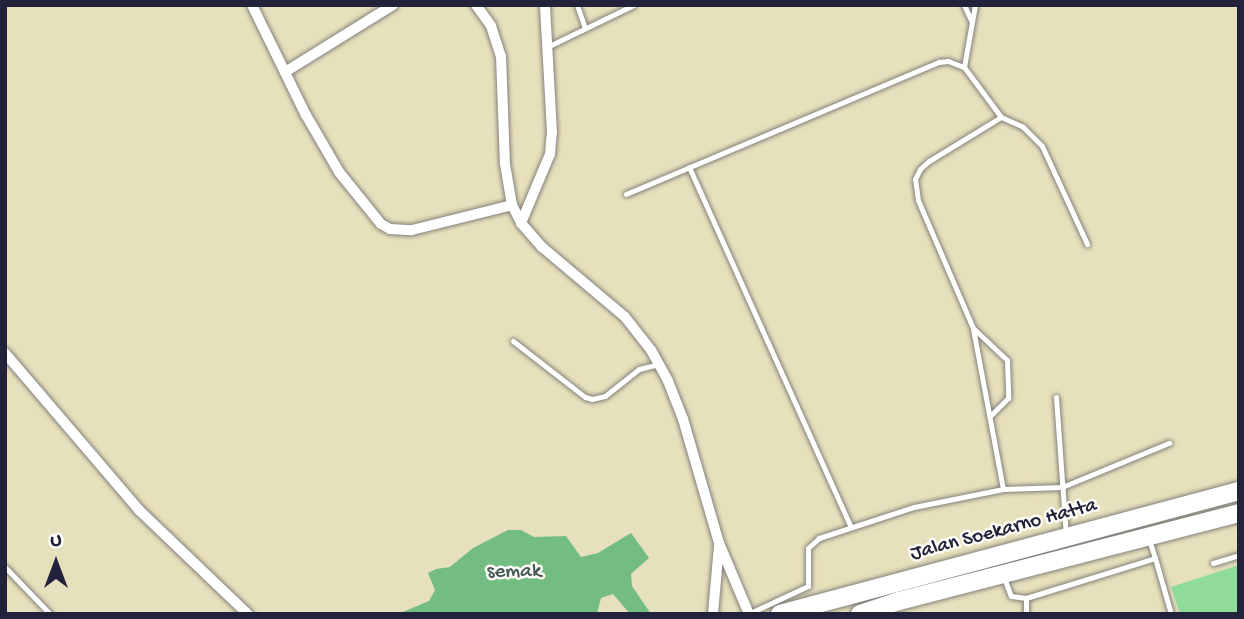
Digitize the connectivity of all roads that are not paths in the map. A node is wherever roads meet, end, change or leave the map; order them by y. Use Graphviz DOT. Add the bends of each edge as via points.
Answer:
graph roads {
  1 [pos="252,5"];
  2 [pos="393,5"];
  3 [pos="577,5"];
  4 [pos="634,5"];
  5 [pos="964,5"];
  6 [pos="975,5"];
  7 [pos="478,6"];
  8 [pos="549,7"];
  9 [pos="971,20"];
  10 [pos="585,29"];
  11 [pos="548,46"];
  12 [pos="964,67"];
  13 [pos="285,72"];
  14 [pos="1001,117"];
  15 [pos="689,167"];
  16 [pos="626,194"];
  17 [pos="512,205"];
  18 [pos="521,223"];
  19 [pos="1087,243"];
  20 [pos="973,328"];
  21 [pos="513,341"];
  22 [pos="5,353"];
  23 [pos="659,364"];
  24 [pos="1056,397"];
  25 [pos="990,416"];
  26 [pos="1170,443"];
  27 [pos="1062,487"];
  28 [pos="1003,489"];
  29 [pos="1239,491"];
  30 [pos="1239,513"];
  31 [pos="851,527"];
  32 [pos="1148,537"];
  33 [pos="1066,538"];
  34 [pos="719,543"];
  35 [pos="1239,555"];
  36 [pos="1155,558"];
  37 [pos="1213,563"];
  38 [pos="5,566"];
  39 [pos="1003,575"];
  40 [pos="1026,598"];
  41 [pos="749,613"];
  42 [pos="50,614"];
  43 [pos="248,614"];
  44 [pos="713,614"];
  45 [pos="780,614"];
  46 [pos="860,614"];
  47 [pos="1027,614"];
  48 [pos="1171,614"];
  1 -- 13 [label="street"];
  2 -- 13 [label="street"];
  3 -- 10 [label="lane"];
  4 -- 10 [label="lane"];
  5 -- 9 [label="lane"];
  6 -- 9 [label="lane"];
  7 -- 17 [label="street" via="501,56 505,164"];
  8 -- 11 [label="street"];
  9 -- 12 [label="lane"];
  10 -- 11 [label="lane"];
  11 -- 18 [label="street" via="550,154"];
  12 -- 14 [label="lane"];
  12 -- 15 [label="lane" via="939,62"];
  13 -- 17 [label="street" via="339,172 381,224 412,230"];
  14 -- 19 [label="lane" via="1023,127 1042,146"];
  14 -- 20 [label="lane" via="929,161 915,179 918,200"];
  15 -- 16 [label="lane"];
  15 -- 31 [label="lane"];
  17 -- 18 [label="street"];
  18 -- 23 [label="street" via="542,247 625,317"];
  20 -- 25 [label="lane"];
  20 -- 25 [label="lane" via="1007,360 1008,398"];
  21 -- 23 [label="lane" via="592,399 605,396 639,369"];
  22 -- 43 [label="street" via="139,510"];
  23 -- 34 [label="street" via="683,419"];
  24 -- 27 [label="lane"];
  25 -- 28 [label="lane"];
  26 -- 27 [label="lane"];
  27 -- 28 [label="lane"];
  27 -- 33 [label="lane"];
  28 -- 31 [label="lane" via="914,507"];
  29 -- 33 [label="highway, Jalan Soekarno Hatta"];
  30 -- 32 [label="highway, Jalan Soekarno Hatta"];
  31 -- 41 [label="lane" via="819,538 808,548 810,579 806,589"];
  32 -- 36 [label="lane"];
  32 -- 39 [label="highway, Jalan Soekarno Hatta"];
  33 -- 45 [label="highway, Jalan Soekarno Hatta"];
  34 -- 41 [label="street"];
  34 -- 44 [label="street"];
  35 -- 37 [label="lane"];
  36 -- 40 [label="lane"];
  36 -- 48 [label="lane"];
  38 -- 42 [label="lane"];
  39 -- 40 [label="lane" via="1011,596"];
  39 -- 46 [label="highway, Jalan Soekarno Hatta"];
  40 -- 47 [label="lane"];
}
